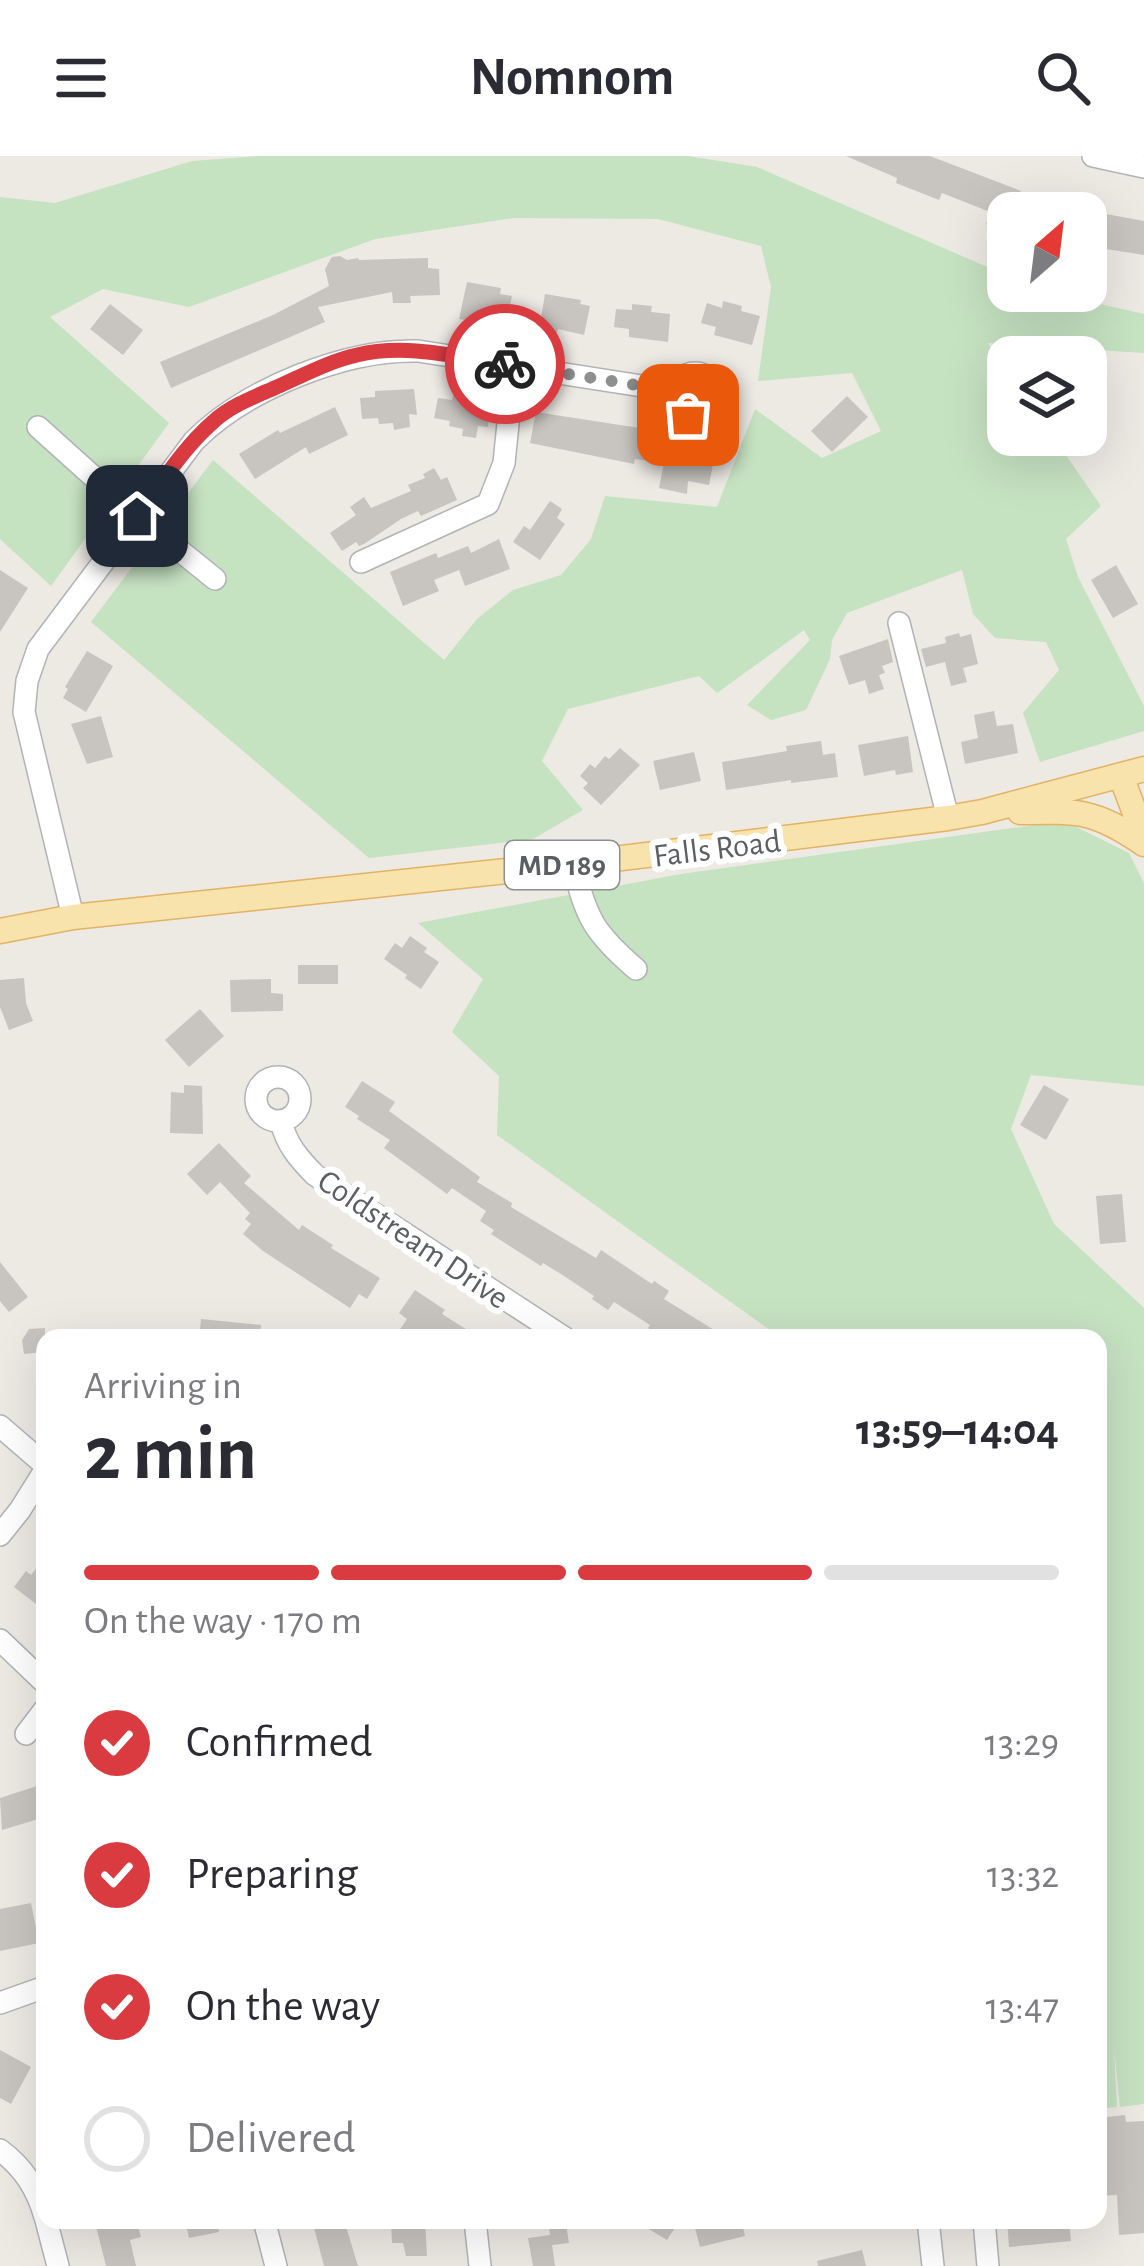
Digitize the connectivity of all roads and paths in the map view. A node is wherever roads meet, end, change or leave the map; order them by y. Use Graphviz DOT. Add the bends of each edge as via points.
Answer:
graph roads {
  1 [pos="1093,156"];
  2 [pos="1144,166"];
  3 [pos="514,365"];
  4 [pos="674,391"];
  5 [pos="38,427"];
  6 [pos="137,516"];
  7 [pos="361,562"];
  8 [pos="215,579"];
  9 [pos="899,623"];
  10 [pos="1132,773"];
  11 [pos="982,812"];
  12 [pos="948,818"];
  13 [pos="1144,841"];
  14 [pos="573,864"];
  15 [pos="74,917"];
  16 [pos="0,931"];
  17 [pos="636,969"];
  18 [pos="281,1121"];
  19 [pos="552,1329"];
  20 [pos="0,1426"];
  21 [pos="36,1459"];
  22 [pos="36,1482"];
  23 [pos="0,1535"];
  24 [pos="0,1640"];
  25 [pos="36,1674"];
  26 [pos="36,1721"];
  27 [pos="26,1734"];
  28 [pos="36,1991"];
  29 [pos="0,2003"];
  30 [pos="0,2150"];
  31 [pos="36,2191"];
  32 [pos="48,2229"];
  33 [pos="267,2229"];
  34 [pos="476,2229"];
  35 [pos="929,2229"];
  36 [pos="985,2229"];
  37 [pos="58,2266"];
  38 [pos="276,2266"];
  39 [pos="480,2266"];
  40 [pos="933,2266"];
  41 [pos="988,2266"];
  1 -- 2 [label="street"];
  3 -- 4 [label="street"];
  3 -- 6 [label="street" via="388,350 321,368 217,418"];
  3 -- 7 [label="street" via="504,464 488,505"];
  5 -- 6 [label="street"];
  6 -- 8 [label="street"];
  6 -- 15 [label="street" via="38,649 27,681 25,712"];
  9 -- 12 [label="street"];
  10 -- 11 [label="main road, Falls Road / MD 189"];
  10 -- 13 [label="main road"];
  11 -- 12 [label="main road, Falls Road / MD 189"];
  11 -- 13 [label="main road" via="1077,811"];
  12 -- 14 [label="main road, Falls Road / MD 189"];
  14 -- 15 [label="main road, Falls Road / MD 189"];
  14 -- 17 [label="street" via="587,914"];
  15 -- 16 [label="main road, Falls Road / MD 189"];
  18 -- 19 [label="street, Coldstream Drive" via="315,1175"];
  20 -- 21 [label="street"];
  22 -- 23 [label="street"];
  24 -- 25 [label="street"];
  26 -- 27 [label="street"];
  28 -- 29 [label="street"];
  30 -- 31 [label="street"];
  32 -- 37 [label="street"];
  33 -- 38 [label="street"];
  34 -- 39 [label="street"];
  35 -- 40 [label="street"];
  36 -- 41 [label="street"];
}
